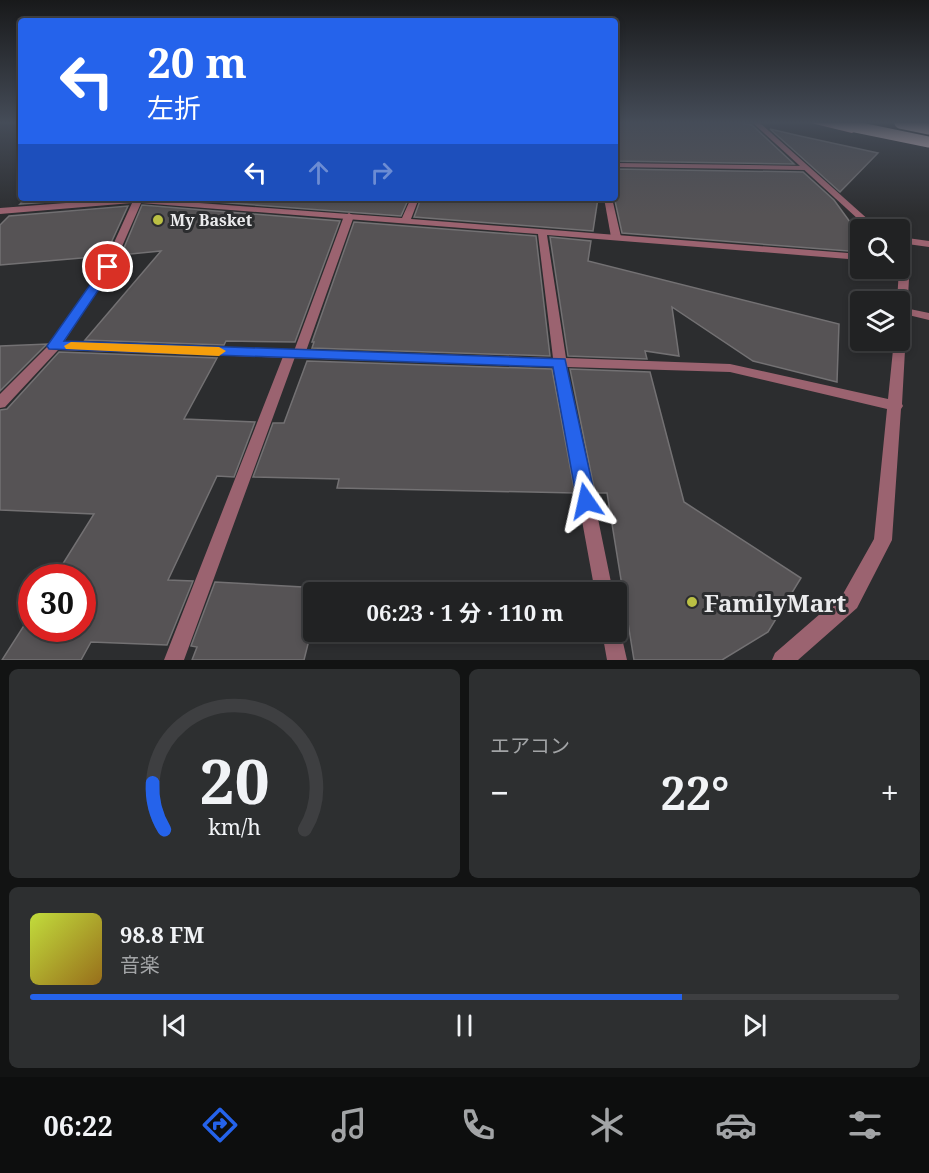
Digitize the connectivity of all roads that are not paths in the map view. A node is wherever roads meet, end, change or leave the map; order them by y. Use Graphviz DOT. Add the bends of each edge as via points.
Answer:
graph roads {
  1 [pos="790,154"];
  2 [pos="618,165"];
  3 [pos="805,168"];
  4 [pos="116,201"];
  5 [pos="138,201"];
  6 [pos="164,201"];
  7 [pos="414,201"];
  8 [pos="609,201"];
  9 [pos="0,211"];
  10 [pos="348,216"];
  11 [pos="863,219"];
  12 [pos="406,220"];
  13 [pos="542,231"];
  14 [pos="616,237"];
  15 [pos="910,241"];
  16 [pos="929,244"];
  17 [pos="850,256"];
  18 [pos="910,312"];
  19 [pos="929,317"];
  20 [pos="54,346"];
  21 [pos="899,351"];
  22 [pos="295,354"];
  23 [pos="560,363"];
  24 [pos="0,403"];
  25 [pos="896,406"];
  26 [pos="602,582"];
  27 [pos="614,642"];
  28 [pos="174,660"];
  29 [pos="617,660"];
  30 [pos="782,660"];
  1 -- 3 [label="street"];
  2 -- 3 [label="street"];
  3 -- 11 [label="street"];
  4 -- 9 [label="street"];
  5 -- 20 [label="street" via="108,267"];
  6 -- 10 [label="street"];
  7 -- 12 [label="street"];
  8 -- 14 [label="street"];
  10 -- 12 [label="street"];
  10 -- 22 [label="street"];
  12 -- 13 [label="street"];
  13 -- 14 [label="street"];
  13 -- 23 [label="street"];
  14 -- 17 [label="street"];
  15 -- 16 [label="street"];
  18 -- 19 [label="street"];
  20 -- 22 [label="street"];
  20 -- 24 [label="street"];
  21 -- 25 [label="street"];
  22 -- 23 [label="street"];
  22 -- 28 [label="street"];
  23 -- 25 [label="street" via="730,368"];
  23 -- 26 [label="street"];
  25 -- 30 [label="street" via="883,540 850,602"];
  27 -- 29 [label="street"];
}
